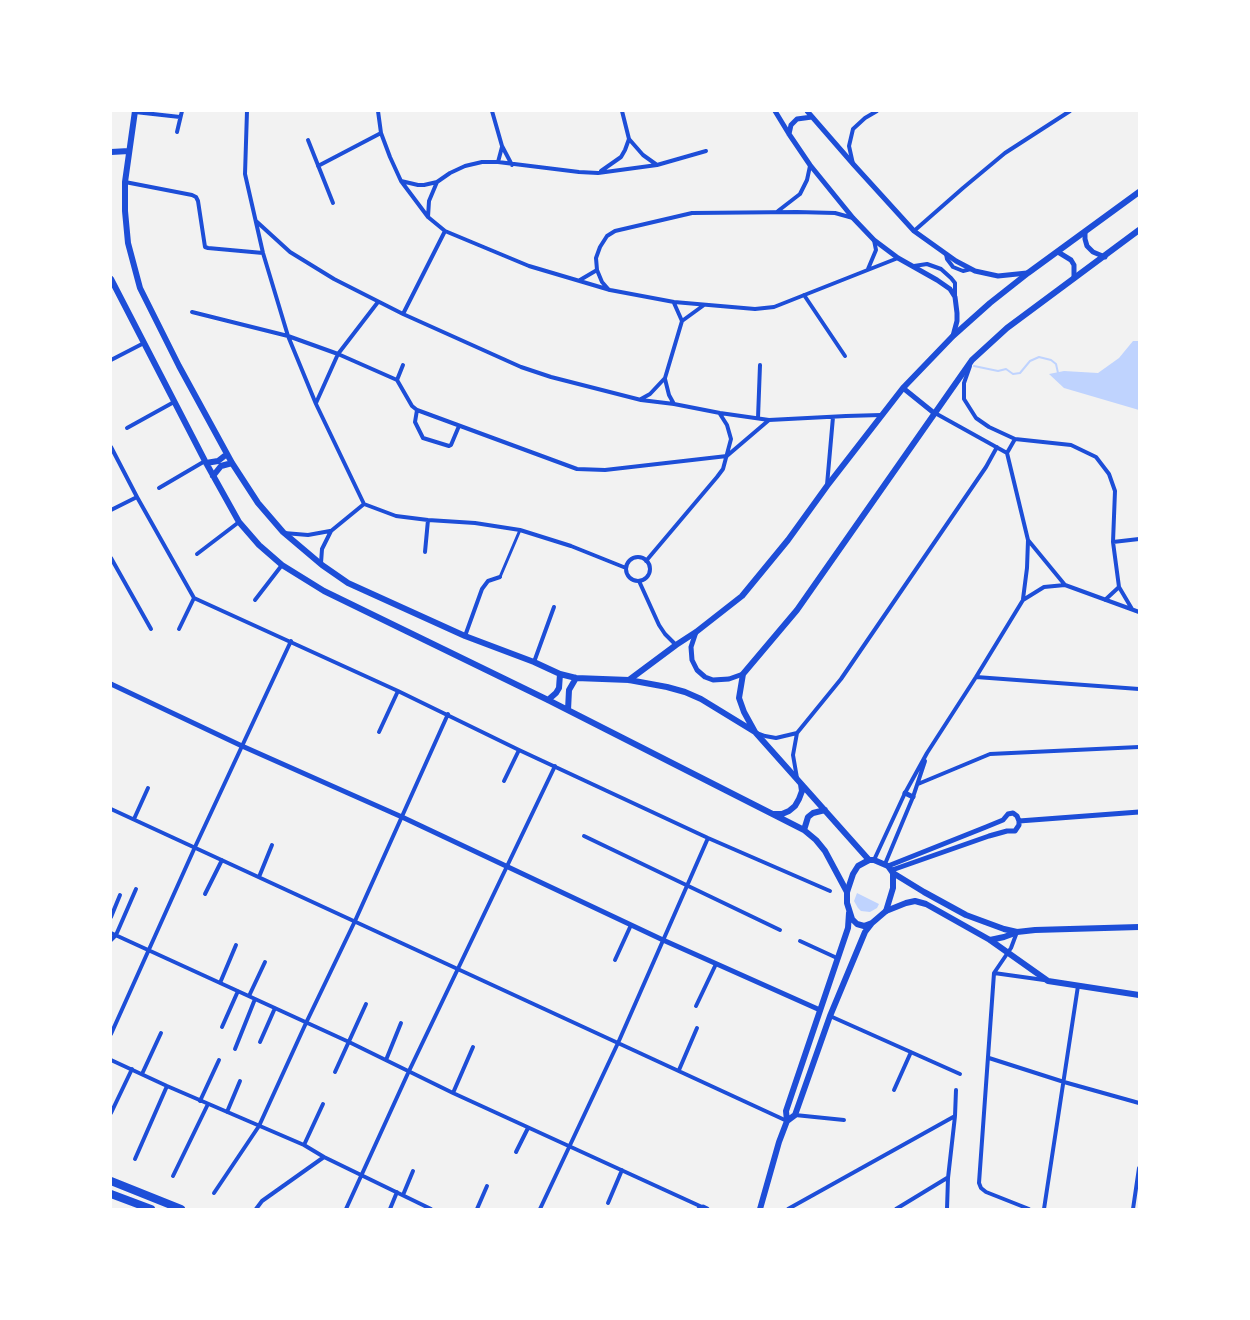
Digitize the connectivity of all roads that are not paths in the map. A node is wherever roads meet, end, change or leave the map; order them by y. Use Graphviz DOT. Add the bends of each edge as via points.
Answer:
graph roads {
  1 [pos="182,111"];
  2 [pos="247,111"];
  3 [pos="378,111"];
  4 [pos="492,111"];
  5 [pos="622,111"];
  6 [pos="775,111"];
  7 [pos="807,111"];
  8 [pos="877,111"];
  9 [pos="1070,111"];
  10 [pos="135,112"];
  11 [pos="180,117"];
  12 [pos="812,117"];
  13 [pos="177,132"];
  14 [pos="381,133"];
  15 [pos="789,134"];
  16 [pos="629,139"];
  17 [pos="308,140"];
  18 [pos="502,146"];
  19 [pos="129,151"];
  20 [pos="111,152"];
  21 [pos="706,152"];
  22 [pos="498,162"];
  23 [pos="512,165"];
  24 [pos="657,165"];
  25 [pos="810,165"];
  26 [pos="854,165"];
  27 [pos="318,166"];
  28 [pos="598,173"];
  29 [pos="401,181"];
  30 [pos="125,182"];
  31 [pos="437,182"];
  32 [pos="1139,192"];
  33 [pos="333,203"];
  34 [pos="777,211"];
  35 [pos="428,217"];
  36 [pos="853,218"];
  37 [pos="256,220"];
  38 [pos="1139,230"];
  39 [pos="445,231"];
  40 [pos="914,231"];
  41 [pos="1085,232"];
  42 [pos="874,240"];
  43 [pos="1058,252"];
  44 [pos="263,253"];
  45 [pos="946,253"];
  46 [pos="1105,257"];
  47 [pos="898,258"];
  48 [pos="949,262"];
  49 [pos="914,266"];
  50 [pos="941,269"];
  51 [pos="970,269"];
  52 [pos="597,270"];
  53 [pos="868,270"];
  54 [pos="963,271"];
  55 [pos="1028,273"];
  56 [pos="1074,278"];
  57 [pos="111,279"];
  58 [pos="578,281"];
  59 [pos="955,283"];
  60 [pos="610,290"];
  61 [pos="804,295"];
  62 [pos="955,297"];
  63 [pos="378,302"];
  64 [pos="674,302"];
  65 [pos="704,305"];
  66 [pos="192,312"];
  67 [pos="403,314"];
  68 [pos="682,321"];
  69 [pos="288,336"];
  70 [pos="953,336"];
  71 [pos="144,343"];
  72 [pos="338,354"];
  73 [pos="845,356"];
  74 [pos="111,360"];
  75 [pos="972,360"];
  76 [pos="403,365"];
  77 [pos="760,365"];
  78 [pos="665,378"];
  79 [pos="397,380"];
  80 [pos="903,388"];
  81 [pos="641,400"];
  82 [pos="174,401"];
  83 [pos="316,404"];
  84 [pos="674,404"];
  85 [pos="417,410"];
  86 [pos="934,412"];
  87 [pos="720,413"];
  88 [pos="881,415"];
  89 [pos="833,417"];
  90 [pos="758,418"];
  91 [pos="769,420"];
  92 [pos="459,426"];
  93 [pos="127,428"];
  94 [pos="1015,439"];
  95 [pos="111,447"];
  96 [pos="997,447"];
  97 [pos="1007,453"];
  98 [pos="227,454"];
  99 [pos="727,456"];
  100 [pos="206,462"];
  101 [pos="232,463"];
  102 [pos="213,477"];
  103 [pos="827,486"];
  104 [pos="159,488"];
  105 [pos="136,496"];
  106 [pos="364,504"];
  107 [pos="111,510"];
  108 [pos="428,520"];
  109 [pos="239,522"];
  110 [pos="520,530"];
  111 [pos="331,531"];
  112 [pos="283,532"];
  113 [pos="1139,539"];
  114 [pos="1028,540"];
  115 [pos="1113,542"];
  116 [pos="425,552"];
  117 [pos="197,554"];
  118 [pos="111,558"];
  119 [pos="646,561"];
  120 [pos="282,565"];
  121 [pos="322,565"];
  122 [pos="626,568"];
  123 [pos="500,577"];
  124 [pos="639,581"];
  125 [pos="1065,585"];
  126 [pos="1119,587"];
  127 [pos="194,598"];
  128 [pos="255,600"];
  129 [pos="1023,600"];
  130 [pos="1105,600"];
  131 [pos="554,607"];
  132 [pos="1133,610"];
  133 [pos="1139,612"];
  134 [pos="152,629"];
  135 [pos="179,629"];
  136 [pos="696,632"];
  137 [pos="465,636"];
  138 [pos="291,641"];
  139 [pos="676,645"];
  140 [pos="534,662"];
  141 [pos="560,674"];
  142 [pos="743,674"];
  143 [pos="976,677"];
  144 [pos="576,678"];
  145 [pos="629,680"];
  146 [pos="111,684"];
  147 [pos="1139,689"];
  148 [pos="399,691"];
  149 [pos="548,700"];
  150 [pos="568,710"];
  151 [pos="448,714"];
  152 [pos="379,732"];
  153 [pos="755,732"];
  154 [pos="797,733"];
  155 [pos="243,746"];
  156 [pos="1139,747"];
  157 [pos="519,750"];
  158 [pos="927,753"];
  159 [pos="555,766"];
  160 [pos="504,781"];
  161 [pos="799,781"];
  162 [pos="918,784"];
  163 [pos="148,788"];
  164 [pos="905,793"];
  165 [pos="913,797"];
  166 [pos="111,809"];
  167 [pos="825,810"];
  168 [pos="1139,812"];
  169 [pos="774,814"];
  170 [pos="402,817"];
  171 [pos="134,819"];
  172 [pos="1019,821"];
  173 [pos="986,827"];
  174 [pos="804,830"];
  175 [pos="584,836"];
  176 [pos="989,836"];
  177 [pos="708,838"];
  178 [pos="272,845"];
  179 [pos="195,847"];
  180 [pos="222,860"];
  181 [pos="872,860"];
  182 [pos="507,866"];
  183 [pos="890,868"];
  184 [pos="259,877"];
  185 [pos="687,885"];
  186 [pos="136,889"];
  187 [pos="830,891"];
  188 [pos="847,892"];
  189 [pos="205,894"];
  190 [pos="120,896"];
  191 [pos="886,911"];
  192 [pos="849,913"];
  193 [pos="111,917"];
  194 [pos="356,921"];
  195 [pos="872,923"];
  196 [pos="632,925"];
  197 [pos="995,927"];
  198 [pos="1139,927"];
  199 [pos="780,930"];
  200 [pos="1017,932"];
  201 [pos="113,934"];
  202 [pos="111,940"];
  203 [pos="663,940"];
  204 [pos="990,940"];
  205 [pos="800,941"];
  206 [pos="236,945"];
  207 [pos="149,950"];
  208 [pos="1007,953"];
  209 [pos="838,958"];
  210 [pos="615,960"];
  211 [pos="265,962"];
  212 [pos="716,964"];
  213 [pos="458,969"];
  214 [pos="994,973"];
  215 [pos="1048,981"];
  216 [pos="220,983"];
  217 [pos="1078,985"];
  218 [pos="238,991"];
  219 [pos="1139,995"];
  220 [pos="249,996"];
  221 [pos="255,999"];
  222 [pos="366,1004"];
  223 [pos="696,1006"];
  224 [pos="275,1008"];
  225 [pos="820,1010"];
  226 [pos="830,1016"];
  227 [pos="306,1023"];
  228 [pos="401,1023"];
  229 [pos="222,1027"];
  230 [pos="697,1028"];
  231 [pos="161,1033"];
  232 [pos="111,1034"];
  233 [pos="260,1042"];
  234 [pos="349,1042"];
  235 [pos="618,1043"];
  236 [pos="473,1047"];
  237 [pos="235,1049"];
  238 [pos="911,1052"];
  239 [pos="988,1058"];
  240 [pos="111,1060"];
  241 [pos="219,1060"];
  242 [pos="386,1060"];
  243 [pos="132,1070"];
  244 [pos="679,1070"];
  245 [pos="409,1071"];
  246 [pos="335,1072"];
  247 [pos="142,1074"];
  248 [pos="960,1074"];
  249 [pos="240,1081"];
  250 [pos="1064,1082"];
  251 [pos="167,1086"];
  252 [pos="894,1090"];
  253 [pos="956,1090"];
  254 [pos="453,1093"];
  255 [pos="200,1101"];
  256 [pos="1139,1103"];
  257 [pos="208,1104"];
  258 [pos="323,1104"];
  259 [pos="227,1112"];
  260 [pos="111,1113"];
  261 [pos="795,1114"];
  262 [pos="955,1116"];
  263 [pos="844,1120"];
  264 [pos="787,1121"];
  265 [pos="259,1126"];
  266 [pos="528,1128"];
  267 [pos="304,1145"];
  268 [pos="569,1146"];
  269 [pos="516,1152"];
  270 [pos="324,1157"];
  271 [pos="135,1159"];
  272 [pos="1139,1168"];
  273 [pos="622,1170"];
  274 [pos="413,1171"];
  275 [pos="362,1175"];
  276 [pos="173,1176"];
  277 [pos="948,1178"];
  278 [pos="111,1181"];
  279 [pos="487,1186"];
  280 [pos="397,1192"];
  281 [pos="214,1193"];
  282 [pos="111,1194"];
  283 [pos="403,1195"];
  284 [pos="608,1203"];
  285 [pos="703,1208"];
  286 [pos="151,1209"];
  287 [pos="181,1209"];
  288 [pos="256,1209"];
  289 [pos="346,1209"];
  290 [pos="390,1209"];
  291 [pos="431,1209"];
  292 [pos="477,1209"];
  293 [pos="540,1209"];
  294 [pos="759,1209"];
  295 [pos="788,1209"];
  296 [pos="896,1209"];
  297 [pos="947,1209"];
  298 [pos="1029,1209"];
  299 [pos="1044,1209"];
  300 [pos="1133,1209"];
  1 -- 11 [label="street"];
  2 -- 37 [label="street" via="245,174"];
  3 -- 14 [label="street"];
  4 -- 18 [label="street"];
  5 -- 16 [label="street"];
  6 -- 15 [label="street"];
  7 -- 12 [label="street"];
  8 -- 26 [label="street" via="854,129 849,146"];
  9 -- 40 [label="street" via="1005,153"];
  10 -- 11 [label="street"];
  10 -- 19 [label="main road"];
  11 -- 13 [label="street"];
  12 -- 15 [label="street" via="797,119"];
  12 -- 26 [label="street"];
  14 -- 27 [label="street"];
  14 -- 29 [label="street"];
  15 -- 25 [label="street"];
  16 -- 24 [label="street"];
  16 -- 28 [label="street" via="621,157"];
  17 -- 27 [label="street"];
  18 -- 22 [label="street"];
  18 -- 23 [label="street"];
  19 -- 20 [label="main road"];
  19 -- 30 [label="main road"];
  21 -- 24 [label="street"];
  22 -- 23 [label="street"];
  22 -- 31 [label="street" via="465,166"];
  23 -- 28 [label="street"];
  24 -- 28 [label="street"];
  25 -- 34 [label="street" via="800,194"];
  25 -- 36 [label="street"];
  26 -- 40 [label="street"];
  27 -- 33 [label="street"];
  29 -- 31 [label="street" via="418,185"];
  29 -- 35 [label="street"];
  30 -- 44 [label="street" via="196,197 203,242 208,249"];
  30 -- 98 [label="main road" via="128,243 140,288"];
  31 -- 35 [label="street" via="429,201"];
  32 -- 41 [label="main road"];
  34 -- 36 [label="street" via="835,213"];
  34 -- 52 [label="street" via="692,213 615,231 600,247"];
  35 -- 39 [label="street"];
  36 -- 42 [label="street"];
  37 -- 44 [label="street"];
  37 -- 63 [label="street" via="290,252"];
  38 -- 46 [label="main road"];
  39 -- 58 [label="street"];
  39 -- 67 [label="street"];
  40 -- 45 [label="street"];
  41 -- 43 [label="main road"];
  41 -- 46 [label="street" via="1087,246"];
  42 -- 47 [label="street"];
  42 -- 53 [label="street" via="876,250"];
  43 -- 55 [label="main road"];
  43 -- 56 [label="street" via="1071,260"];
  44 -- 69 [label="street"];
  45 -- 48 [label="street"];
  45 -- 51 [label="street"];
  46 -- 56 [label="main road"];
  47 -- 49 [label="street"];
  47 -- 53 [label="street"];
  48 -- 50 [label="street"];
  48 -- 54 [label="street"];
  49 -- 50 [label="street" via="927,264"];
  49 -- 62 [label="street" via="946,286"];
  50 -- 59 [label="street"];
  51 -- 54 [label="street"];
  51 -- 55 [label="street" via="998,276"];
  52 -- 58 [label="street"];
  52 -- 60 [label="street"];
  53 -- 61 [label="street"];
  54 -- 59 [label="street"];
  55 -- 70 [label="main road"];
  56 -- 75 [label="main road" via="1007,328"];
  57 -- 71 [label="main road"];
  58 -- 60 [label="street"];
  59 -- 62 [label="street"];
  60 -- 64 [label="street"];
  61 -- 65 [label="street" via="774,307 755,309"];
  61 -- 73 [label="street"];
  62 -- 70 [label="street" via="957,321"];
  63 -- 67 [label="street"];
  63 -- 72 [label="street"];
  64 -- 65 [label="street"];
  64 -- 68 [label="street"];
  65 -- 68 [label="street"];
  66 -- 69 [label="street"];
  67 -- 81 [label="street" via="550,377"];
  68 -- 78 [label="street"];
  69 -- 72 [label="street"];
  69 -- 83 [label="street"];
  70 -- 80 [label="main road"];
  71 -- 74 [label="street"];
  71 -- 82 [label="main road"];
  72 -- 79 [label="street"];
  72 -- 83 [label="street"];
  75 -- 86 [label="main road"];
  75 -- 94 [label="street" via="964,383 964,399 976,418"];
  76 -- 79 [label="street"];
  77 -- 90 [label="street"];
  78 -- 81 [label="street"];
  78 -- 84 [label="street"];
  79 -- 85 [label="street"];
  80 -- 86 [label="street"];
  80 -- 88 [label="main road"];
  81 -- 84 [label="street"];
  82 -- 93 [label="street"];
  82 -- 100 [label="main road"];
  83 -- 106 [label="street"];
  84 -- 87 [label="street"];
  85 -- 92 [label="street"];
  85 -- 92 [label="street" via="416,422 423,438 449,446"];
  86 -- 96 [label="street"];
  86 -- 142 [label="main road" via="796,610"];
  87 -- 90 [label="street"];
  87 -- 99 [label="street" via="730,432"];
  88 -- 89 [label="street"];
  88 -- 103 [label="main road"];
  89 -- 91 [label="street"];
  89 -- 103 [label="street"];
  90 -- 91 [label="street"];
  91 -- 99 [label="street"];
  92 -- 99 [label="street" via="584,470"];
  94 -- 97 [label="street"];
  94 -- 115 [label="street" via="1071,445 1096,457 1109,474 1115,491"];
  95 -- 105 [label="street"];
  96 -- 97 [label="street"];
  96 -- 154 [label="street" via="842,679"];
  97 -- 114 [label="street"];
  98 -- 100 [label="main road" via="218,461"];
  98 -- 101 [label="main road"];
  99 -- 119 [label="street" via="717,477"];
  100 -- 102 [label="main road"];
  100 -- 104 [label="street"];
  101 -- 102 [label="main road" via="221,466"];
  101 -- 112 [label="main road"];
  102 -- 109 [label="main road"];
  103 -- 136 [label="main road" via="752,585"];
  105 -- 107 [label="street"];
  105 -- 127 [label="street"];
  106 -- 108 [label="street" via="396,516"];
  106 -- 111 [label="street"];
  108 -- 110 [label="street"];
  108 -- 116 [label="street"];
  109 -- 117 [label="street"];
  109 -- 120 [label="main road"];
  110 -- 122 [label="street"];
  110 -- 123 [label="street"];
  111 -- 112 [label="street" via="302,535"];
  111 -- 121 [label="street" via="322,549"];
  112 -- 121 [label="main road"];
  113 -- 115 [label="street"];
  114 -- 125 [label="street"];
  114 -- 129 [label="street"];
  115 -- 126 [label="street"];
  118 -- 134 [label="street"];
  119 -- 122 [label="street" via="634,558"];
  119 -- 124 [label="street" via="649,571"];
  120 -- 128 [label="street"];
  120 -- 149 [label="main road" via="324,591"];
  121 -- 137 [label="main road" via="348,583"];
  122 -- 124 [label="street" via="629,578"];
  123 -- 137 [label="street" via="482,588"];
  124 -- 139 [label="street" via="654,616"];
  125 -- 129 [label="street" via="1044,587"];
  125 -- 130 [label="street"];
  126 -- 130 [label="street"];
  126 -- 132 [label="street"];
  127 -- 135 [label="street"];
  127 -- 138 [label="street"];
  129 -- 143 [label="street"];
  130 -- 132 [label="street"];
  131 -- 140 [label="street"];
  132 -- 133 [label="street"];
  136 -- 139 [label="main road"];
  136 -- 142 [label="street" via="691,646 697,670 713,680"];
  137 -- 140 [label="main road"];
  138 -- 148 [label="street"];
  138 -- 155 [label="street"];
  139 -- 145 [label="main road"];
  140 -- 141 [label="main road"];
  141 -- 144 [label="main road"];
  141 -- 149 [label="main road" via="559,688"];
  142 -- 153 [label="main road" via="739,698"];
  143 -- 147 [label="street"];
  143 -- 158 [label="street"];
  144 -- 145 [label="main road"];
  144 -- 150 [label="main road" via="569,690"];
  145 -- 153 [label="main road" via="685,692"];
  146 -- 155 [label="street"];
  148 -- 151 [label="street"];
  148 -- 152 [label="street"];
  149 -- 150 [label="main road"];
  150 -- 169 [label="main road"];
  151 -- 157 [label="street"];
  151 -- 170 [label="street"];
  153 -- 154 [label="street" via="776,738"];
  153 -- 161 [label="main road"];
  154 -- 161 [label="street" via="793,755"];
  155 -- 170 [label="street"];
  155 -- 179 [label="street"];
  156 -- 162 [label="street" via="990,754"];
  157 -- 159 [label="street"];
  157 -- 160 [label="street"];
  158 -- 162 [label="street"];
  158 -- 164 [label="street"];
  159 -- 177 [label="street"];
  159 -- 182 [label="street"];
  161 -- 167 [label="main road"];
  161 -- 169 [label="main road" via="802,791 795,806"];
  162 -- 165 [label="street"];
  163 -- 171 [label="street"];
  164 -- 165 [label="street"];
  164 -- 181 [label="street"];
  165 -- 183 [label="street"];
  166 -- 171 [label="street"];
  167 -- 174 [label="main road" via="813,813"];
  167 -- 181 [label="main road"];
  168 -- 172 [label="street"];
  169 -- 174 [label="main road"];
  170 -- 182 [label="street"];
  170 -- 194 [label="street"];
  171 -- 179 [label="street"];
  172 -- 173 [label="street" via="1013,813"];
  172 -- 176 [label="street" via="1015,831"];
  173 -- 176 [label="street"];
  173 -- 183 [label="street"];
  174 -- 188 [label="main road" via="825,851"];
  175 -- 185 [label="street"];
  176 -- 183 [label="street"];
  177 -- 185 [label="street"];
  177 -- 187 [label="street"];
  178 -- 184 [label="street"];
  179 -- 180 [label="street"];
  179 -- 207 [label="street"];
  180 -- 184 [label="street"];
  180 -- 189 [label="street"];
  181 -- 183 [label="main road"];
  181 -- 188 [label="main road" via="858,866"];
  182 -- 196 [label="street"];
  182 -- 213 [label="street"];
  183 -- 191 [label="main road" via="893,888"];
  183 -- 197 [label="main road" via="924,892"];
  184 -- 194 [label="street"];
  185 -- 199 [label="street"];
  185 -- 203 [label="street"];
  186 -- 201 [label="street"];
  188 -- 192 [label="main road"];
  190 -- 193 [label="street"];
  191 -- 195 [label="main road"];
  191 -- 204 [label="main road" via="915,901 926,904"];
  192 -- 195 [label="main road" via="857,924"];
  192 -- 209 [label="main road"];
  194 -- 213 [label="street"];
  194 -- 227 [label="street"];
  195 -- 226 [label="main road"];
  196 -- 203 [label="street"];
  196 -- 210 [label="street"];
  197 -- 200 [label="main road"];
  197 -- 204 [label="main road"];
  198 -- 200 [label="main road"];
  200 -- 204 [label="main road"];
  200 -- 208 [label="street"];
  201 -- 202 [label="street"];
  201 -- 207 [label="street"];
  203 -- 212 [label="street"];
  203 -- 235 [label="street"];
  204 -- 208 [label="main road"];
  205 -- 209 [label="street"];
  206 -- 216 [label="street"];
  207 -- 216 [label="street"];
  207 -- 232 [label="street"];
  208 -- 214 [label="street"];
  208 -- 215 [label="main road"];
  209 -- 225 [label="main road"];
  211 -- 220 [label="street"];
  212 -- 223 [label="street"];
  212 -- 225 [label="street"];
  213 -- 235 [label="street"];
  213 -- 245 [label="street"];
  214 -- 215 [label="street"];
  214 -- 239 [label="street"];
  215 -- 217 [label="main road"];
  216 -- 218 [label="street"];
  217 -- 219 [label="main road"];
  217 -- 250 [label="street"];
  218 -- 220 [label="street"];
  218 -- 229 [label="street"];
  220 -- 221 [label="street"];
  221 -- 224 [label="street"];
  221 -- 237 [label="street"];
  222 -- 234 [label="street"];
  224 -- 227 [label="street"];
  224 -- 233 [label="street"];
  225 -- 264 [label="main road" via="786,1111"];
  226 -- 238 [label="street"];
  226 -- 261 [label="main road"];
  227 -- 234 [label="street"];
  227 -- 265 [label="street"];
  228 -- 242 [label="street"];
  230 -- 244 [label="street"];
  231 -- 247 [label="street"];
  234 -- 242 [label="street"];
  234 -- 246 [label="street"];
  235 -- 244 [label="street"];
  235 -- 268 [label="street"];
  236 -- 254 [label="street"];
  238 -- 248 [label="street"];
  238 -- 252 [label="street"];
  239 -- 250 [label="street"];
  239 -- 298 [label="street" via="979,1183 986,1192"];
  240 -- 243 [label="street"];
  241 -- 255 [label="street"];
  242 -- 245 [label="street"];
  243 -- 247 [label="street"];
  243 -- 260 [label="street"];
  244 -- 264 [label="street"];
  245 -- 254 [label="street"];
  245 -- 275 [label="street"];
  247 -- 251 [label="street"];
  249 -- 259 [label="street"];
  250 -- 256 [label="street"];
  250 -- 299 [label="street"];
  251 -- 255 [label="street"];
  251 -- 271 [label="street"];
  253 -- 262 [label="street"];
  254 -- 266 [label="street"];
  255 -- 257 [label="street"];
  257 -- 259 [label="street"];
  257 -- 276 [label="street"];
  258 -- 267 [label="street"];
  259 -- 265 [label="street"];
  261 -- 263 [label="street"];
  261 -- 264 [label="main road"];
  262 -- 277 [label="street"];
  262 -- 295 [label="street"];
  264 -- 294 [label="main road"];
  265 -- 267 [label="street"];
  265 -- 281 [label="street"];
  266 -- 268 [label="street"];
  266 -- 269 [label="street"];
  267 -- 270 [label="street"];
  268 -- 273 [label="street"];
  268 -- 293 [label="street"];
  270 -- 275 [label="street"];
  270 -- 288 [label="street"];
  272 -- 300 [label="street"];
  273 -- 284 [label="street"];
  273 -- 285 [label="street"];
  274 -- 283 [label="street"];
  275 -- 280 [label="street"];
  275 -- 289 [label="street"];
  277 -- 296 [label="street"];
  277 -- 297 [label="street"];
  278 -- 287 [label="highway"];
  279 -- 292 [label="street"];
  280 -- 283 [label="street"];
  280 -- 290 [label="street"];
  282 -- 286 [label="highway"];
  283 -- 291 [label="street"];
}
